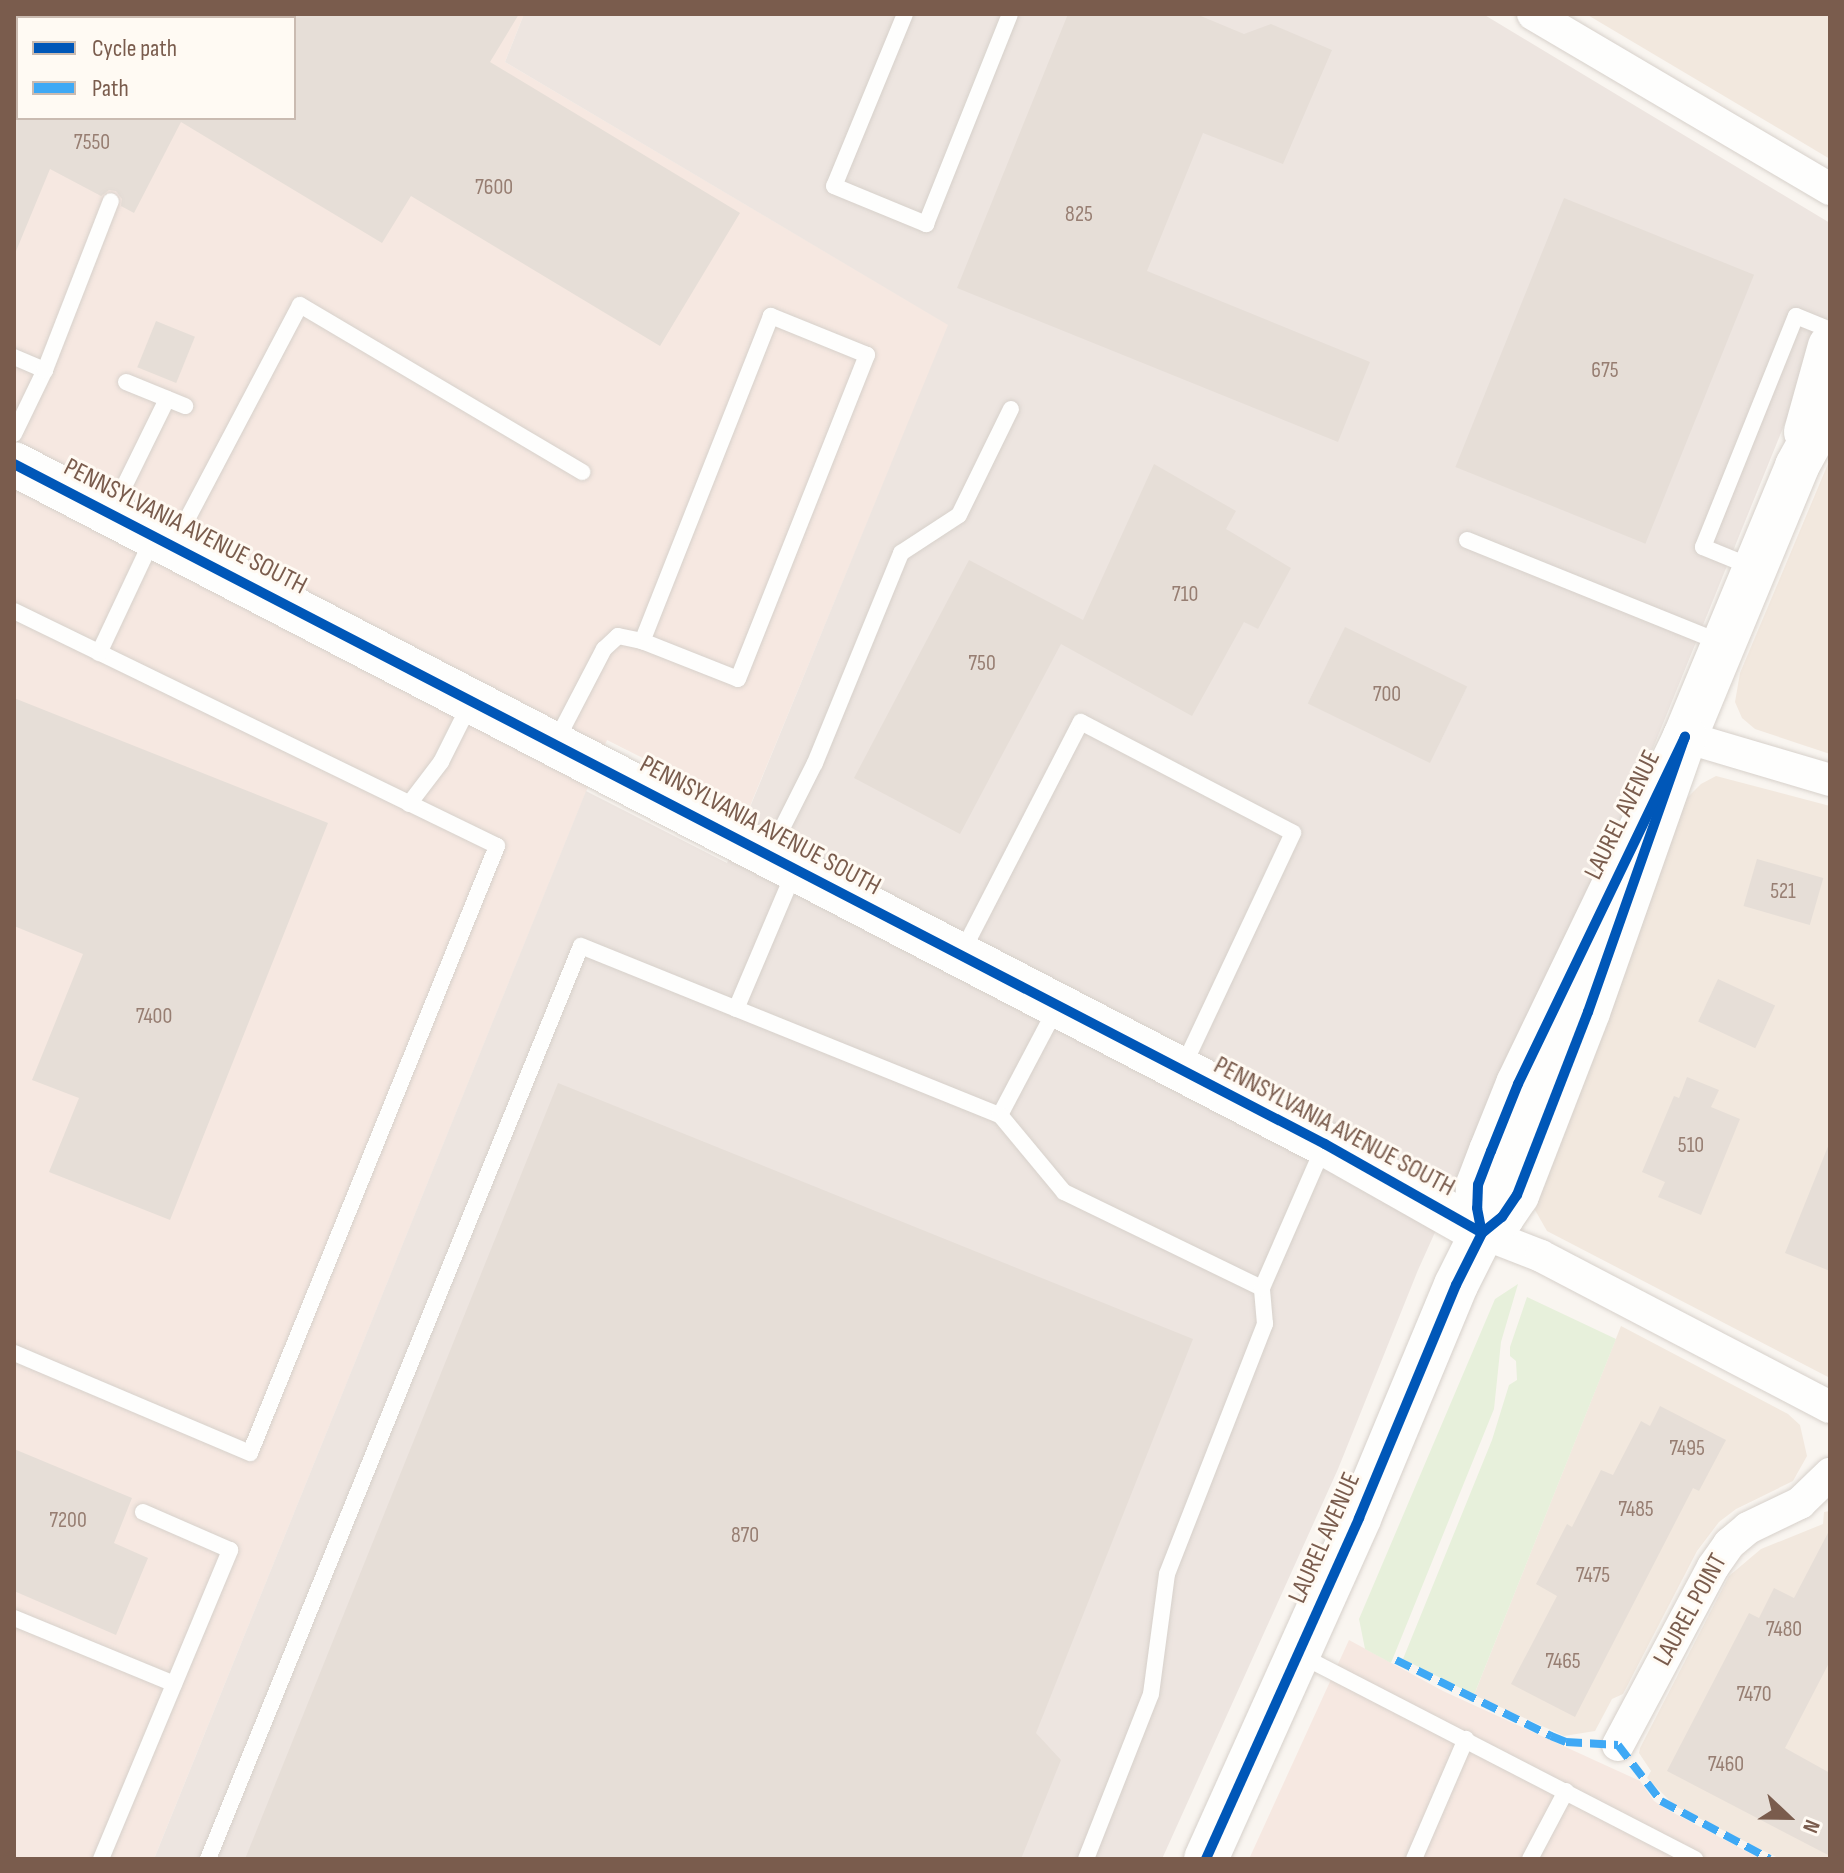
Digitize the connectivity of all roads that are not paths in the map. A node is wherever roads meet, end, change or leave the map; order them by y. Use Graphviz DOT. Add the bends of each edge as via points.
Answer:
graph roads {
  1 [pos="905,14"];
  2 [pos="1010,14"];
  3 [pos="1533,14"];
  4 [pos="1830,189"];
  5 [pos="111,201"];
  6 [pos="1830,330"];
  7 [pos="1830,346"];
  8 [pos="14,357"];
  9 [pos="45,370"];
  10 [pos="126,382"];
  11 [pos="167,399"];
  12 [pos="185,406"];
  13 [pos="1830,406"];
  14 [pos="1011,409"];
  15 [pos="14,434"];
  16 [pos="14,464"];
  17 [pos="1797,466"];
  18 [pos="582,472"];
  19 [pos="111,513"];
  20 [pos="164,540"];
  21 [pos="1467,540"];
  22 [pos="1755,568"];
  23 [pos="14,611"];
  24 [pos="642,641"];
  25 [pos="1723,644"];
  26 [pos="99,653"];
  27 [pos="472,701"];
  28 [pos="1685,737"];
  29 [pos="555,744"];
  30 [pos="1830,780"];
  31 [pos="409,804"];
  32 [pos="782,863"];
  33 [pos="961,955"];
  34 [pos="1058,1006"];
  35 [pos="736,1009"];
  36 [pos="1182,1070"];
  37 [pos="1000,1115"];
  38 [pos="1325,1144"];
  39 [pos="1482,1233"];
  40 [pos="1262,1288"];
  41 [pos="14,1353"];
  42 [pos="1830,1407"];
  43 [pos="1830,1474"];
  44 [pos="143,1512"];
  45 [pos="14,1618"];
  46 [pos="1298,1654"];
  47 [pos="174,1684"];
  48 [pos="1466,1739"];
  49 [pos="1618,1745"];
  50 [pos="1566,1791"];
  51 [pos="101,1859"];
  52 [pos="208,1859"];
  53 [pos="1086,1859"];
  54 [pos="1206,1859"];
  55 [pos="1414,1859"];
  56 [pos="1530,1859"];
  57 [pos="1695,1859"];
  1 -- 2 [label="lane" via="834,186 926,224"];
  3 -- 4 [label="street"];
  5 -- 9 [label="lane"];
  6 -- 22 [label="lane" via="1796,316 1703,547"];
  7 -- 17 [label="street, LAUREL AVENUE"];
  8 -- 9 [label="lane"];
  9 -- 15 [label="lane"];
  10 -- 11 [label="lane"];
  11 -- 12 [label="lane"];
  11 -- 19 [label="lane"];
  13 -- 17 [label="street, LAUREL AVENUE"];
  14 -- 32 [label="lane" via="959,515 901,553 815,763"];
  16 -- 19 [label="street, PENNSYLVANIA AVENUE SOUTH"];
  17 -- 22 [label="street, LAUREL AVENUE"];
  18 -- 20 [label="lane" via="300,305"];
  19 -- 20 [label="street, PENNSYLVANIA AVENUE SOUTH"];
  20 -- 26 [label="lane"];
  20 -- 27 [label="street, PENNSYLVANIA AVENUE SOUTH"];
  21 -- 25 [label="lane"];
  22 -- 25 [label="street, LAUREL AVENUE"];
  23 -- 26 [label="lane"];
  24 -- 24 [label="lane" via="771,316 867,355 738,679"];
  24 -- 29 [label="lane" via="618,636 604,649"];
  25 -- 28 [label="street, LAUREL AVENUE"];
  26 -- 31 [label="lane"];
  27 -- 29 [label="street, PENNSYLVANIA AVENUE SOUTH"];
  27 -- 31 [label="lane" via="441,762"];
  28 -- 30 [label="street"];
  28 -- 39 [label="street, LAUREL AVENUE" via="1517,1195"];
  29 -- 32 [label="street, PENNSYLVANIA AVENUE SOUTH"];
  31 -- 41 [label="lane" via="497,846 250,1453"];
  32 -- 33 [label="street, PENNSYLVANIA AVENUE SOUTH"];
  32 -- 35 [label="lane"];
  33 -- 34 [label="street, PENNSYLVANIA AVENUE SOUTH"];
  33 -- 36 [label="lane" via="1081,722 1293,833"];
  34 -- 36 [label="street, PENNSYLVANIA AVENUE SOUTH"];
  34 -- 37 [label="lane"];
  35 -- 37 [label="lane"];
  35 -- 52 [label="lane" via="581,946"];
  36 -- 38 [label="street, PENNSYLVANIA AVENUE SOUTH"];
  37 -- 40 [label="lane" via="1064,1192"];
  38 -- 39 [label="street, PENNSYLVANIA AVENUE SOUTH"];
  38 -- 40 [label="lane"];
  39 -- 42 [label="street, PENNSYLVANIA AVENUE SOUTH" via="1541,1256"];
  39 -- 46 [label="street, LAUREL AVENUE"];
  40 -- 53 [label="lane" via="1265,1324 1167,1574 1151,1694"];
  43 -- 49 [label="street, LAUREL POINT" via="1800,1503 1748,1528 1729,1544"];
  44 -- 47 [label="lane" via="230,1550"];
  45 -- 47 [label="lane"];
  46 -- 48 [label="lane"];
  46 -- 54 [label="street, LAUREL AVENUE"];
  47 -- 51 [label="lane"];
  48 -- 50 [label="lane"];
  48 -- 55 [label="lane"];
  50 -- 56 [label="lane"];
  50 -- 57 [label="lane"];
}
